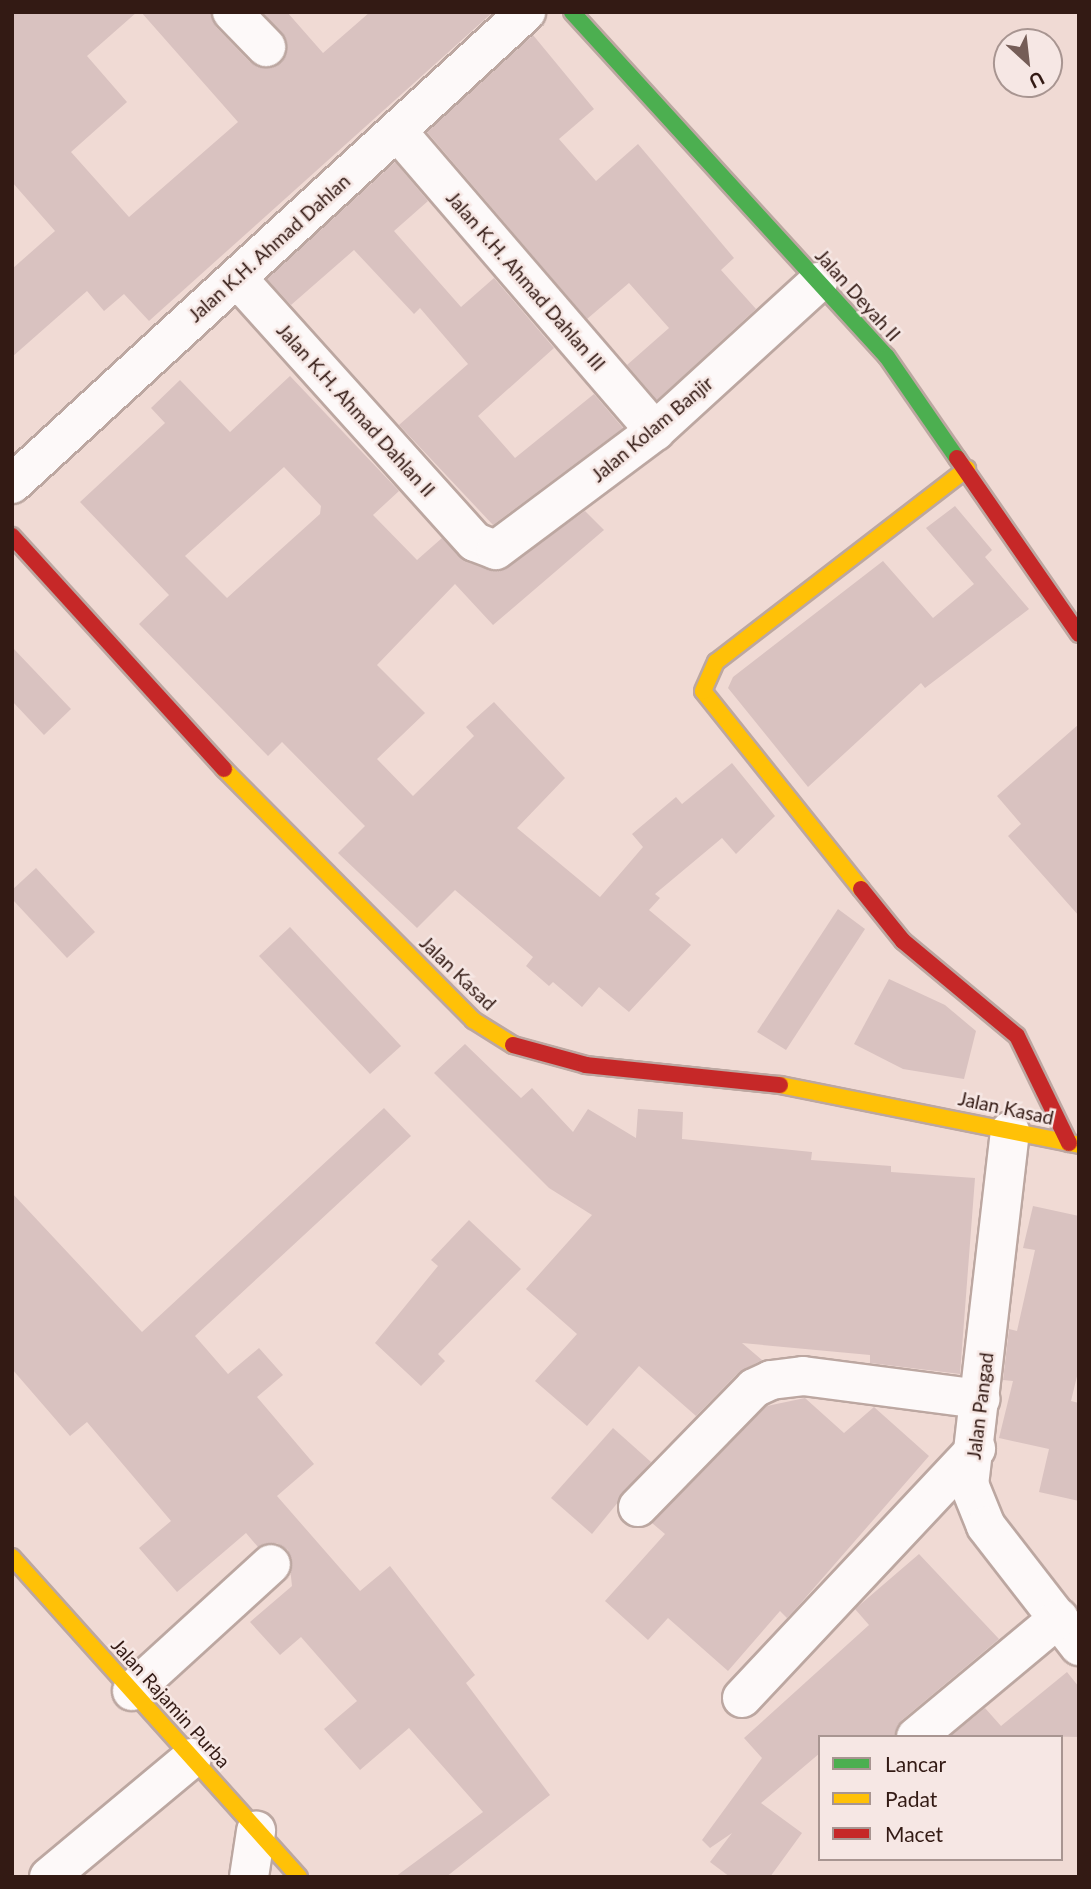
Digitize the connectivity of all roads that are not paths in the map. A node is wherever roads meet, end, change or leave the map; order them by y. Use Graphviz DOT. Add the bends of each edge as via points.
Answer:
graph roads {
  1 [pos="232,12"];
  2 [pos="526,12"];
  3 [pos="572,12"];
  4 [pos="266,47"];
  5 [pos="397,131"];
  6 [pos="237,278"];
  7 [pos="818,282"];
  8 [pos="655,431"];
  9 [pos="967,469"];
  10 [pos="12,484"];
  11 [pos="12,536"];
  12 [pos="475,542"];
  13 [pos="1079,634"];
  14 [pos="1010,1131"];
  15 [pos="1074,1144"];
  16 [pos="981,1399"];
  17 [pos="976,1449"];
  18 [pos="638,1507"];
  19 [pos="12,1557"];
  20 [pos="271,1564"];
  21 [pos="1069,1632"];
  22 [pos="132,1691"];
  23 [pos="743,1698"];
  24 [pos="919,1735"];
  25 [pos="192,1758"];
  26 [pos="256,1831"];
  27 [pos="49,1877"];
  28 [pos="249,1877"];
  29 [pos="299,1877"];
  1 -- 4 [label="street"];
  2 -- 5 [label="street, Jalan K.H. Ahmad Dahlan"];
  3 -- 7 [label="street, Jalan Deyah II"];
  5 -- 6 [label="street, Jalan K.H. Ahmad Dahlan"];
  5 -- 8 [label="street, Jalan K.H. Ahmad Dahlan III"];
  6 -- 10 [label="street, Jalan K.H. Ahmad Dahlan"];
  6 -- 12 [label="street, Jalan K.H. Ahmad Dahlan II"];
  7 -- 8 [label="street, Jalan Kolam Banjir"];
  7 -- 9 [label="street, Jalan Deyah II" via="887,357"];
  8 -- 12 [label="street, Jalan Kolam Banjir" via="510,544 485,550"];
  9 -- 13 [label="street, Jalan Deyah II"];
  9 -- 15 [label="street" via="716,662 703,691 903,941 1017,1036"];
  11 -- 14 [label="street, Jalan Kasad" via="213,758 482,1026 522,1050 586,1065 796,1087"];
  14 -- 15 [label="street, Jalan Kasad"];
  14 -- 16 [label="street, Jalan Pangad"];
  16 -- 17 [label="street, Jalan Pangad"];
  16 -- 18 [label="street" via="803,1376 771,1380 754,1388"];
  17 -- 21 [label="street, Jalan Pangad" via="973,1506"];
  17 -- 23 [label="street"];
  19 -- 22 [label="street, Jalan Rajamin Purba"];
  20 -- 22 [label="street"];
  21 -- 24 [label="street"];
  22 -- 25 [label="street, Jalan Rajamin Purba"];
  25 -- 26 [label="street, Jalan Rajamin Purba"];
  25 -- 27 [label="street"];
  26 -- 28 [label="street"];
  26 -- 29 [label="street, Jalan Rajamin Purba"];
}
